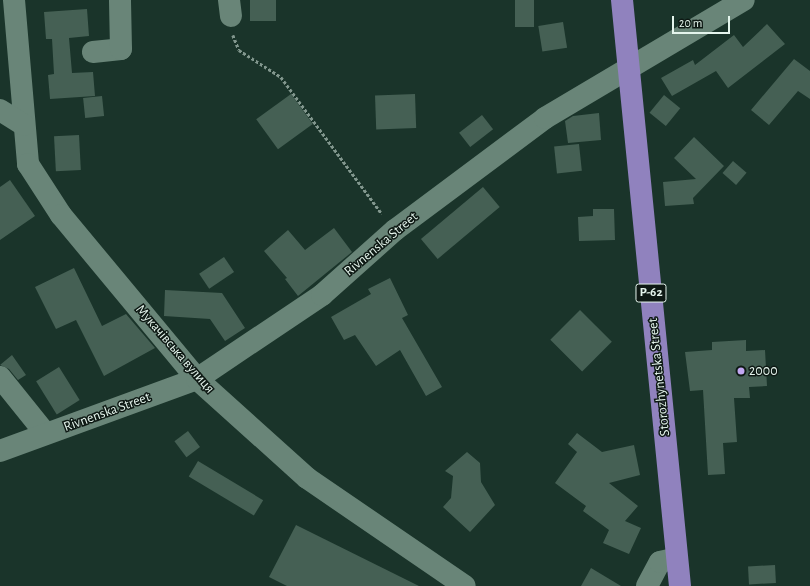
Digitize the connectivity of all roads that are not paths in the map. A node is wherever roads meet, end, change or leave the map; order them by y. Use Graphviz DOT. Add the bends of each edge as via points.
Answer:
graph roads {
  1 [pos="14,0"];
  2 [pos="120,0"];
  3 [pos="622,0"];
  4 [pos="744,0"];
  5 [pos="93,52"];
  6 [pos="629,67"];
  7 [pos="0,110"];
  8 [pos="24,124"];
  9 [pos="0,377"];
  10 [pos="197,379"];
  11 [pos="46,434"];
  12 [pos="0,450"];
  13 [pos="677,558"];
  14 [pos="465,586"];
  15 [pos="647,586"];
  16 [pos="680,586"];
  1 -- 8 [label="street, Мукачівська вулиця"];
  2 -- 5 [label="street" via="121,49"];
  3 -- 6 [label="main road, Storozhynetska Street / Р-62"];
  4 -- 6 [label="street, Rivnenska Street"];
  6 -- 10 [label="street, Rivnenska Street" via="545,118 395,230 322,295"];
  6 -- 13 [label="main road, Storozhynetska Street / Р-62"];
  7 -- 8 [label="street"];
  8 -- 10 [label="street, Мукачівська вулиця" via="28,164 61,216"];
  9 -- 11 [label="street"];
  10 -- 11 [label="street, Rivnenska Street"];
  10 -- 14 [label="street, Мукачівська вулиця" via="307,478"];
  11 -- 12 [label="street, Rivnenska Street"];
  13 -- 15 [label="street" via="660,562"];
  13 -- 16 [label="main road, Storozhynetska Street / Р-62"];
}
